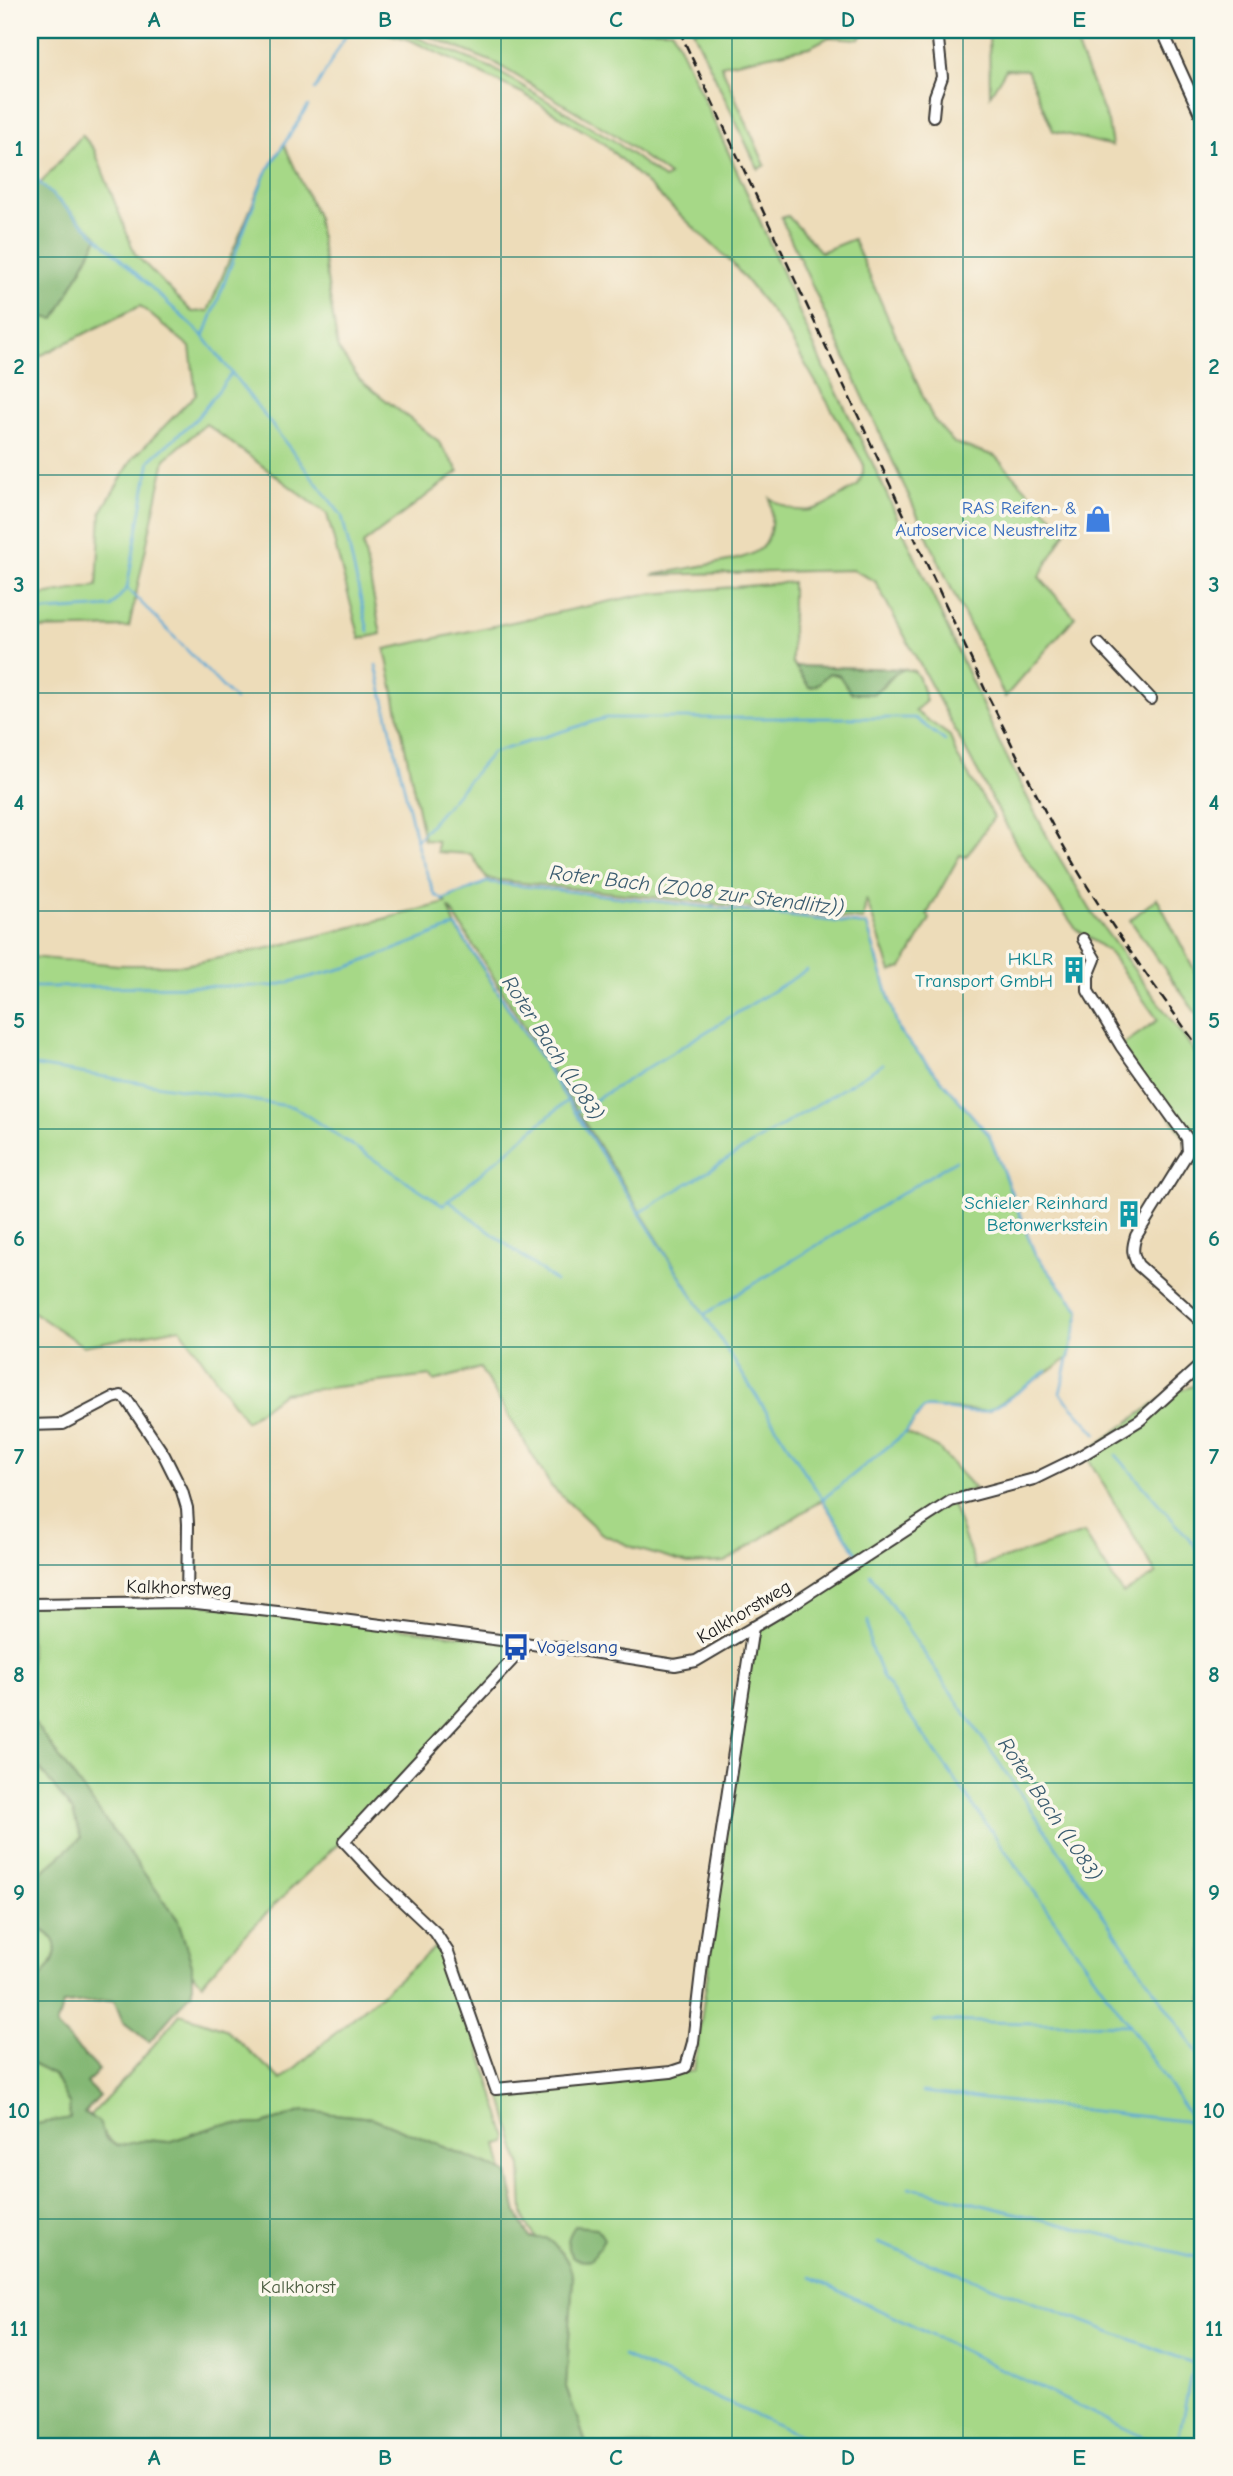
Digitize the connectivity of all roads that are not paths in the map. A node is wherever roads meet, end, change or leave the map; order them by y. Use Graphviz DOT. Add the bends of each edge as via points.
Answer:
graph roads {
  1 [pos="937,30"];
  2 [pos="1162,30"];
  3 [pos="933,116"];
  4 [pos="1203,120"];
  5 [pos="1100,644"];
  6 [pos="1151,699"];
  7 [pos="1083,939"];
  8 [pos="1203,1323"];
  9 [pos="1203,1363"];
  10 [pos="30,1425"];
  11 [pos="187,1602"];
  12 [pos="30,1604"];
  13 [pos="753,1627"];
  14 [pos="527,1644"];
  1 -- 3 [label="street" via="942,77"];
  2 -- 4 [label="street"];
  5 -- 6 [label="street"];
  7 -- 8 [label="street" via="1095,958 1087,976 1088,992 1189,1144 1136,1236 1133,1256"];
  9 -- 13 [label="street, Kalkhorstweg" via="1140,1420 1079,1457 1034,1479 951,1501"];
  10 -- 11 [label="street" via="63,1424 113,1398 127,1400 182,1491 187,1508"];
  11 -- 12 [label="street, Kalkhorstweg"];
  11 -- 14 [label="street, Kalkhorstweg"];
  13 -- 14 [label="street, Kalkhorstweg" via="696,1661 675,1665"];
  13 -- 14 [label="street" via="687,2067 496,2089 448,1952 435,1932 344,1841"];
}
